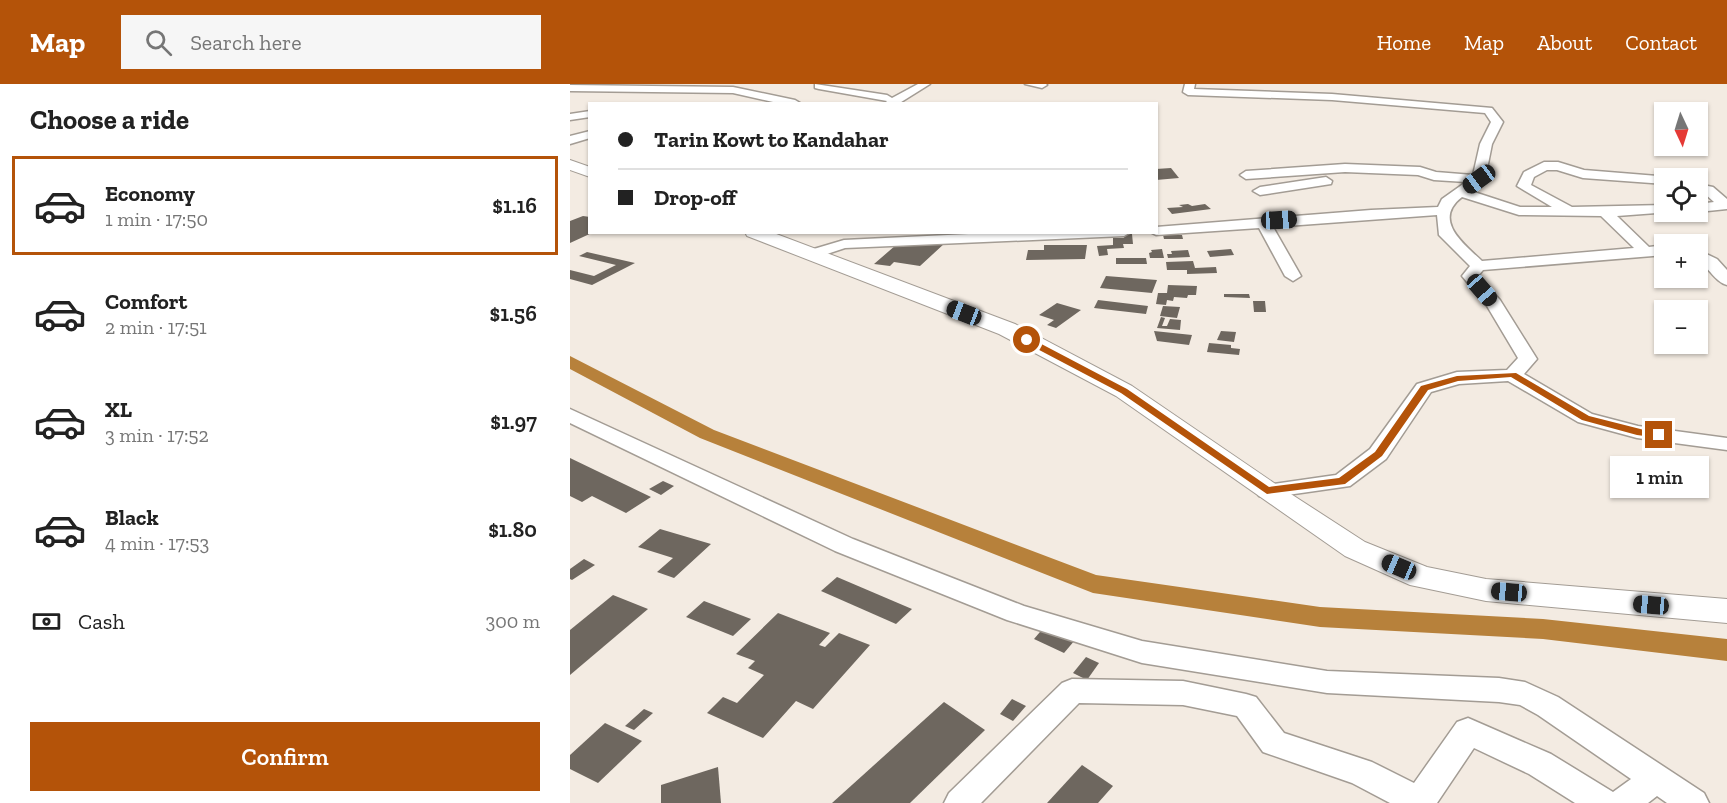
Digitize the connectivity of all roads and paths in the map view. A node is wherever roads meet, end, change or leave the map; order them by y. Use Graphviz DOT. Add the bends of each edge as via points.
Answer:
graph roads {
  1 [pos="627,84"];
  2 [pos="925,84"];
  3 [pos="1030,84"];
  4 [pos="1190,84"];
  5 [pos="1042,85"];
  6 [pos="603,87"];
  7 [pos="682,87"];
  8 [pos="737,87"];
  9 [pos="570,88"];
  10 [pos="863,89"];
  11 [pos="809,91"];
  12 [pos="851,93"];
  13 [pos="696,101"];
  14 [pos="888,101"];
  15 [pos="588,115"];
  16 [pos="570,117"];
  17 [pos="588,135"];
  18 [pos="570,141"];
  19 [pos="570,165"];
  20 [pos="1316,170"];
  21 [pos="588,171"];
  22 [pos="1479,179"];
  23 [pos="1654,179"];
  24 [pos="1708,190"];
  25 [pos="1260,191"];
  26 [pos="1460,192"];
  27 [pos="1727,205"];
  28 [pos="1708,207"];
  29 [pos="1654,210"];
  30 [pos="1443,211"];
  31 [pos="1570,211"];
  32 [pos="1605,212"];
  33 [pos="1279,220"];
  34 [pos="1263,222"];
  35 [pos="1158,231"];
  36 [pos="762,234"];
  37 [pos="1077,234"];
  38 [pos="1654,251"];
  39 [pos="1646,252"];
  40 [pos="812,255"];
  41 [pos="1708,260"];
  42 [pos="1478,266"];
  43 [pos="1293,276"];
  44 [pos="1727,280"];
  45 [pos="1512,375"];
  46 [pos="570,415"];
  47 [pos="1727,444"];
  48 [pos="1267,491"];
  49 [pos="1698,609"];
  50 [pos="1727,611"];
  51 [pos="1727,617"];
  52 [pos="1656,778"];
  53 [pos="960,803"];
  54 [pos="1602,803"];
  55 [pos="1624,803"];
  56 [pos="1693,803"];
  1 -- 6 [label="street"];
  2 -- 14 [label="street"];
  3 -- 5 [label="street"];
  4 -- 22 [label="street" via="1188,92 1368,99 1488,110 1497,122 1486,144"];
  6 -- 7 [label="street"];
  6 -- 9 [label="street"];
  7 -- 8 [label="street"];
  7 -- 13 [label="street" via="644,100"];
  8 -- 11 [label="street" via="776,99"];
  10 -- 12 [label="street"];
  11 -- 12 [label="street"];
  12 -- 14 [label="street"];
  15 -- 16 [label="street"];
  17 -- 18 [label="street"];
  19 -- 21 [label="main road"];
  20 -- 22 [label="street" via="1420,171 1434,176"];
  20 -- 25 [label="street" via="1330,184"];
  20 -- 25 [label="street" via="1246,175"];
  22 -- 26 [label="street"];
  23 -- 31 [label="street" via="1583,174 1558,166 1544,166 1529,175 1524,186"];
  24 -- 27 [label="street"];
  25 -- 33 [label="street" via="1262,201"];
  26 -- 30 [label="street" via="1447,202"];
  26 -- 31 [label="street" via="1519,212"];
  27 -- 28 [label="street"];
  29 -- 32 [label="street"];
  30 -- 33 [label="street"];
  30 -- 42 [label="street" via="1446,235"];
  31 -- 32 [label="street"];
  32 -- 39 [label="street"];
  33 -- 34 [label="street"];
  34 -- 35 [label="street"];
  34 -- 43 [label="street"];
  36 -- 40 [label="main road"];
  37 -- 40 [label="street" via="844,244"];
  38 -- 39 [label="street"];
  39 -- 42 [label="street"];
  40 -- 48 [label="main road" via="1007,330 1124,391"];
  41 -- 44 [label="street"];
  42 -- 45 [label="street" via="1470,276 1494,304 1528,359"];
  45 -- 47 [label="street" via="1585,418 1637,432"];
  45 -- 48 [label="street" via="1457,378 1424,388 1378,454 1342,481"];
  46 -- 52 [label="street" via="844,545 1016,613 1153,654 1327,682 1525,694"];
  48 -- 49 [label="main road" via="1355,549 1421,577 1486,590"];
  49 -- 50 [label="main road"];
  49 -- 51 [label="street"];
  52 -- 55 [label="street"];
  52 -- 56 [label="street"];
  53 -- 54 [label="street" via="1072,691 1183,693 1246,706 1274,743 1361,772 1419,802 1468,731 1540,764"];
}
